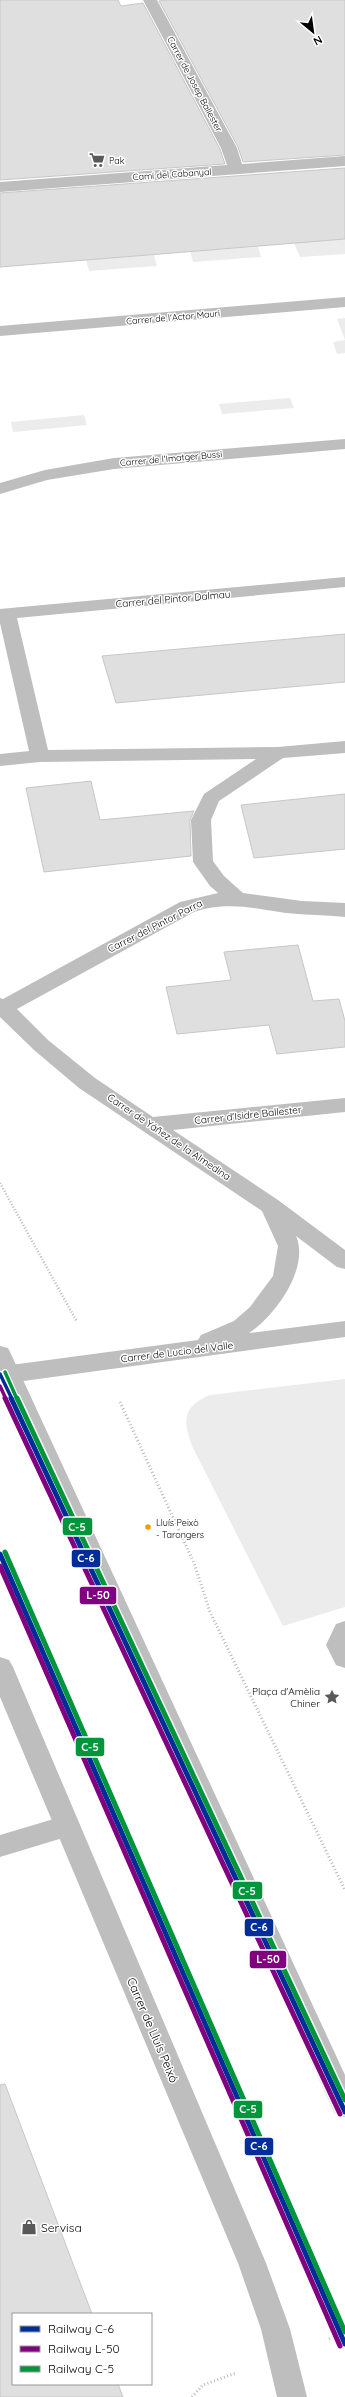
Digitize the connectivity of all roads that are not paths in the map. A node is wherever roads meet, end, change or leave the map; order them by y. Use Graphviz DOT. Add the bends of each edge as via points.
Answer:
graph roads {
  1 [pos="150,0"];
  2 [pos="345,161"];
  3 [pos="238,179"];
  4 [pos="0,187"];
  5 [pos="345,302"];
  6 [pos="0,331"];
  7 [pos="345,444"];
  8 [pos="0,489"];
  9 [pos="345,582"];
  10 [pos="4,614"];
  11 [pos="345,747"];
  12 [pos="278,753"];
  13 [pos="40,756"];
  14 [pos="0,760"];
  15 [pos="236,897"];
  16 [pos="345,910"];
  17 [pos="2,1006"];
  18 [pos="345,1105"];
  19 [pos="151,1125"];
  20 [pos="270,1206"];
  21 [pos="345,1261"];
  22 [pos="345,1330"];
  23 [pos="162,1355"];
  24 [pos="3,1366"];
  25 [pos="345,1632"];
  26 [pos="345,1658"];
  27 [pos="0,1667"];
  28 [pos="67,1826"];
  29 [pos="0,1846"];
  30 [pos="345,2105"];
  31 [pos="292,2397"];
  1 -- 3 [label="street, Carrer de Josep Ballester" via="229,148"];
  2 -- 3 [label="street, Camí del Cabanyal"];
  3 -- 4 [label="street, Camí del Cabanyal"];
  5 -- 6 [label="street, Carrer de l'Actor Mauri"];
  7 -- 8 [label="street, Carrer de l'Imatger Bussi" via="116,463 58,472 23,480"];
  9 -- 10 [label="street, Carrer del Pintor Dalmau"];
  10 -- 13 [label="street"];
  11 -- 12 [label="street"];
  12 -- 13 [label="street"];
  12 -- 15 [label="street" via="211,798 202,820 202,862 217,881"];
  13 -- 14 [label="street"];
  15 -- 16 [label="street, Carrer del Pintor Parra" via="301,908"];
  15 -- 17 [label="street, Carrer del Pintor Parra" via="207,899 187,907"];
  17 -- 19 [label="street, Carrer de Yáñez de la Almedina" via="41,1046 87,1083"];
  18 -- 19 [label="street, Carrer d'Isidre Ballester"];
  19 -- 20 [label="street, Carrer de Yáñez de la Almedina"];
  20 -- 21 [label="street, Carrer de Yáñez de la Almedina"];
  20 -- 23 [label="street" via="288,1246 284,1278 258,1313 242,1326 212,1340"];
  22 -- 23 [label="street, Carrer de Lucio del Valle"];
  23 -- 24 [label="street, Carrer de Lucio del Valle"];
  24 -- 30 [label="street"];
  25 -- 26 [label="street" via="338,1645"];
  27 -- 28 [label="street, Carrer de Lluís Peixó"];
  28 -- 29 [label="street"];
  28 -- 31 [label="street, Carrer de Lluís Peixó" via="252,2263 284,2355"];
}
